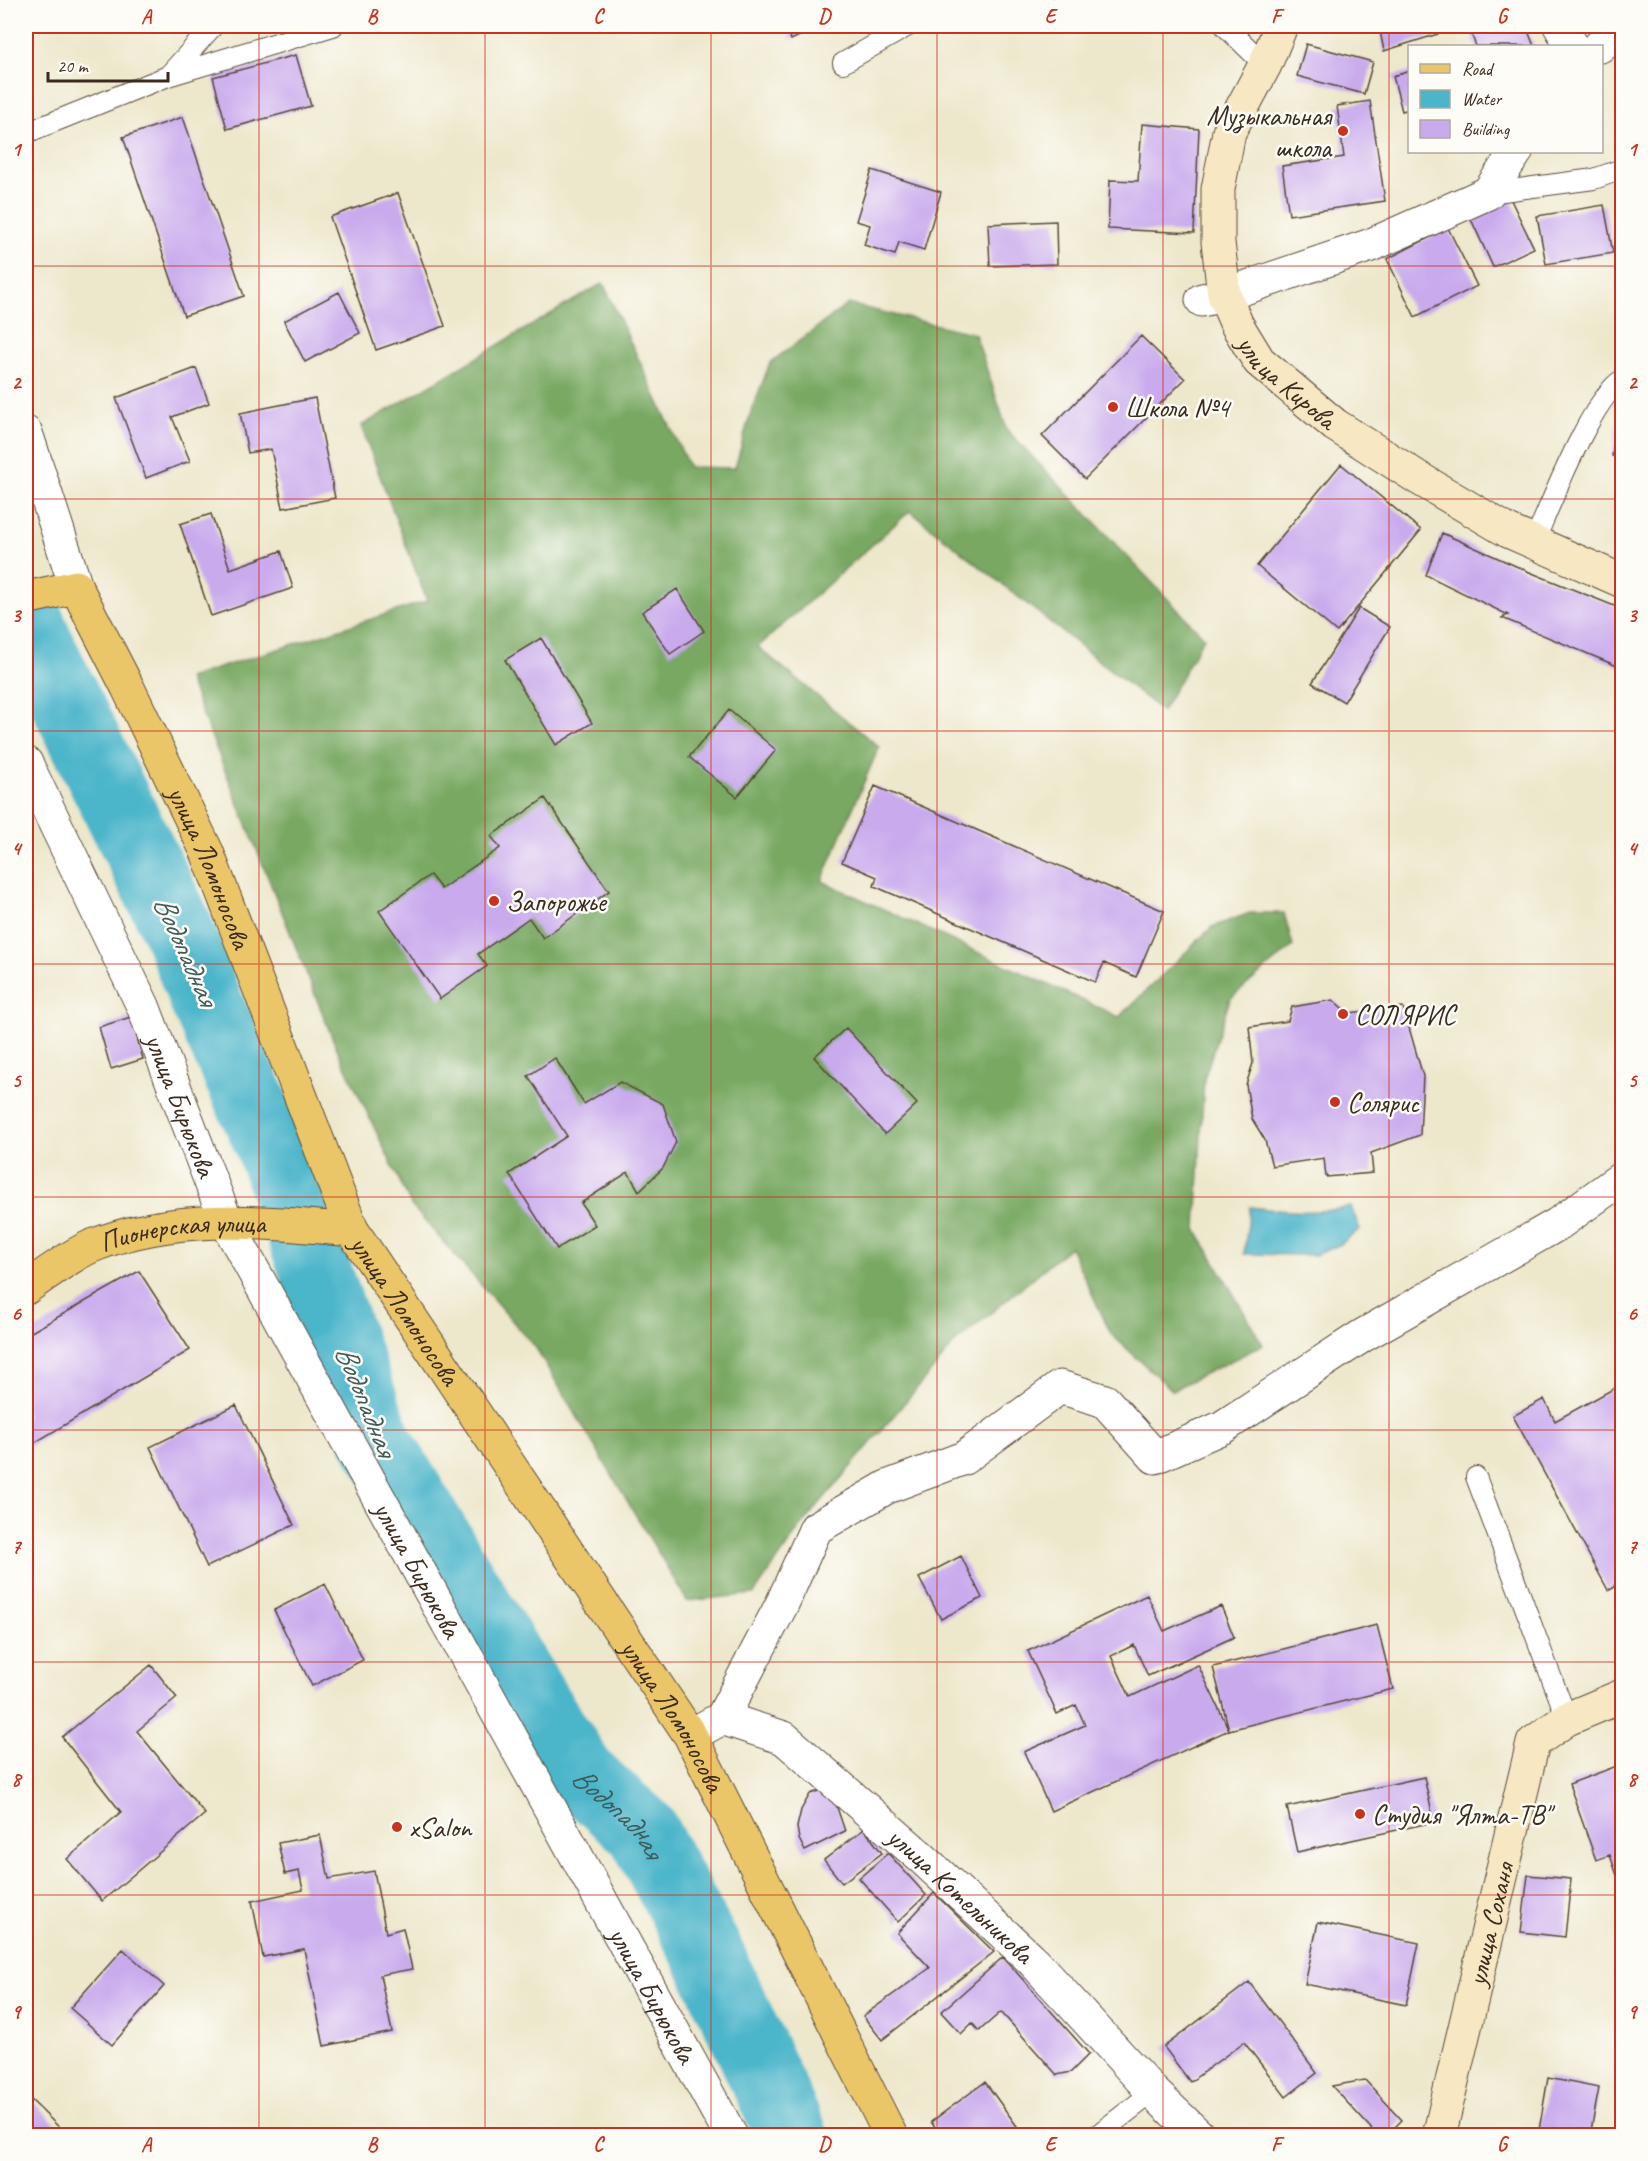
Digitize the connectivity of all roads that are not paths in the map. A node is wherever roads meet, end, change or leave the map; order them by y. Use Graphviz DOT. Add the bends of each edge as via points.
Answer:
graph roads {
  1 [pos="213,26"];
  2 [pos="333,26"];
  3 [pos="908,26"];
  4 [pos="1225,26"];
  5 [pos="1281,26"];
  6 [pos="1560,26"];
  7 [pos="1621,26"];
  8 [pos="1571,45"];
  9 [pos="1601,45"];
  10 [pos="843,63"];
  11 [pos="1266,65"];
  12 [pos="168,76"];
  13 [pos="26,133"];
  14 [pos="1515,153"];
  15 [pos="1623,169"];
  16 [pos="1488,193"];
  17 [pos="1213,298"];
  18 [pos="1623,380"];
  19 [pos="26,433"];
  20 [pos="1534,542"];
  21 [pos="1623,581"];
  22 [pos="75,587"];
  23 [pos="26,598"];
  24 [pos="26,763"];
  25 [pos="1623,1178"];
  26 [pos="226,1221"];
  27 [pos="352,1230"];
  28 [pos="26,1288"];
  29 [pos="1476,1477"];
  30 [pos="1623,1696"];
  31 [pos="722,1718"];
  32 [pos="1567,1719"];
  33 [pos="690,1735"];
  34 [pos="1153,2092"];
  35 [pos="731,2136"];
  36 [pos="891,2136"];
  37 [pos="1096,2136"];
  38 [pos="1198,2136"];
  39 [pos="1439,2136"];
  1 -- 12 [label="lane"];
  2 -- 12 [label="lane"];
  3 -- 10 [label="lane"];
  4 -- 11 [label="lane"];
  5 -- 11 [label="main road, улица Кирова"];
  6 -- 8 [label="street"];
  7 -- 9 [label="street"];
  11 -- 17 [label="main road, улица Кирова" via="1229,132 1218,189"];
  12 -- 13 [label="lane"];
  14 -- 16 [label="street"];
  15 -- 16 [label="lane" via="1594,179"];
  16 -- 17 [label="street" via="1371,245"];
  17 -- 20 [label="main road, улица Кирова" via="1237,325 1259,361 1335,425 1508,531"];
  18 -- 20 [label="lane" via="1615,384 1593,412"];
  19 -- 22 [label="street, улица Ломоносова"];
  20 -- 21 [label="main road, улица Кирова"];
  22 -- 23 [label="main road"];
  22 -- 27 [label="main road, улица Ломоносова" via="207,852"];
  24 -- 26 [label="street, улица Бирюкова" via="143,1006"];
  25 -- 31 [label="street" via="1558,1224 1362,1336 1223,1427 1155,1457 1105,1401 1060,1387 964,1458 887,1487 816,1528 782,1604"];
  26 -- 27 [label="main road, Пионерская улица"];
  26 -- 28 [label="main road, Пионерская улица" via="149,1228 90,1247"];
  26 -- 35 [label="street, улица Бирюкова"];
  27 -- 33 [label="main road, улица Ломоносова"];
  29 -- 32 [label="lane"];
  30 -- 32 [label="main road, улица Соханя"];
  31 -- 33 [label="street"];
  31 -- 34 [label="street, улица Котельникова" via="784,1738 793,1745 1033,1961"];
  32 -- 39 [label="main road, улица Соханя" via="1533,1743"];
  33 -- 36 [label="main road, улица Ломоносова"];
  34 -- 37 [label="lane"];
  34 -- 38 [label="street, улица Котельникова"];
}
